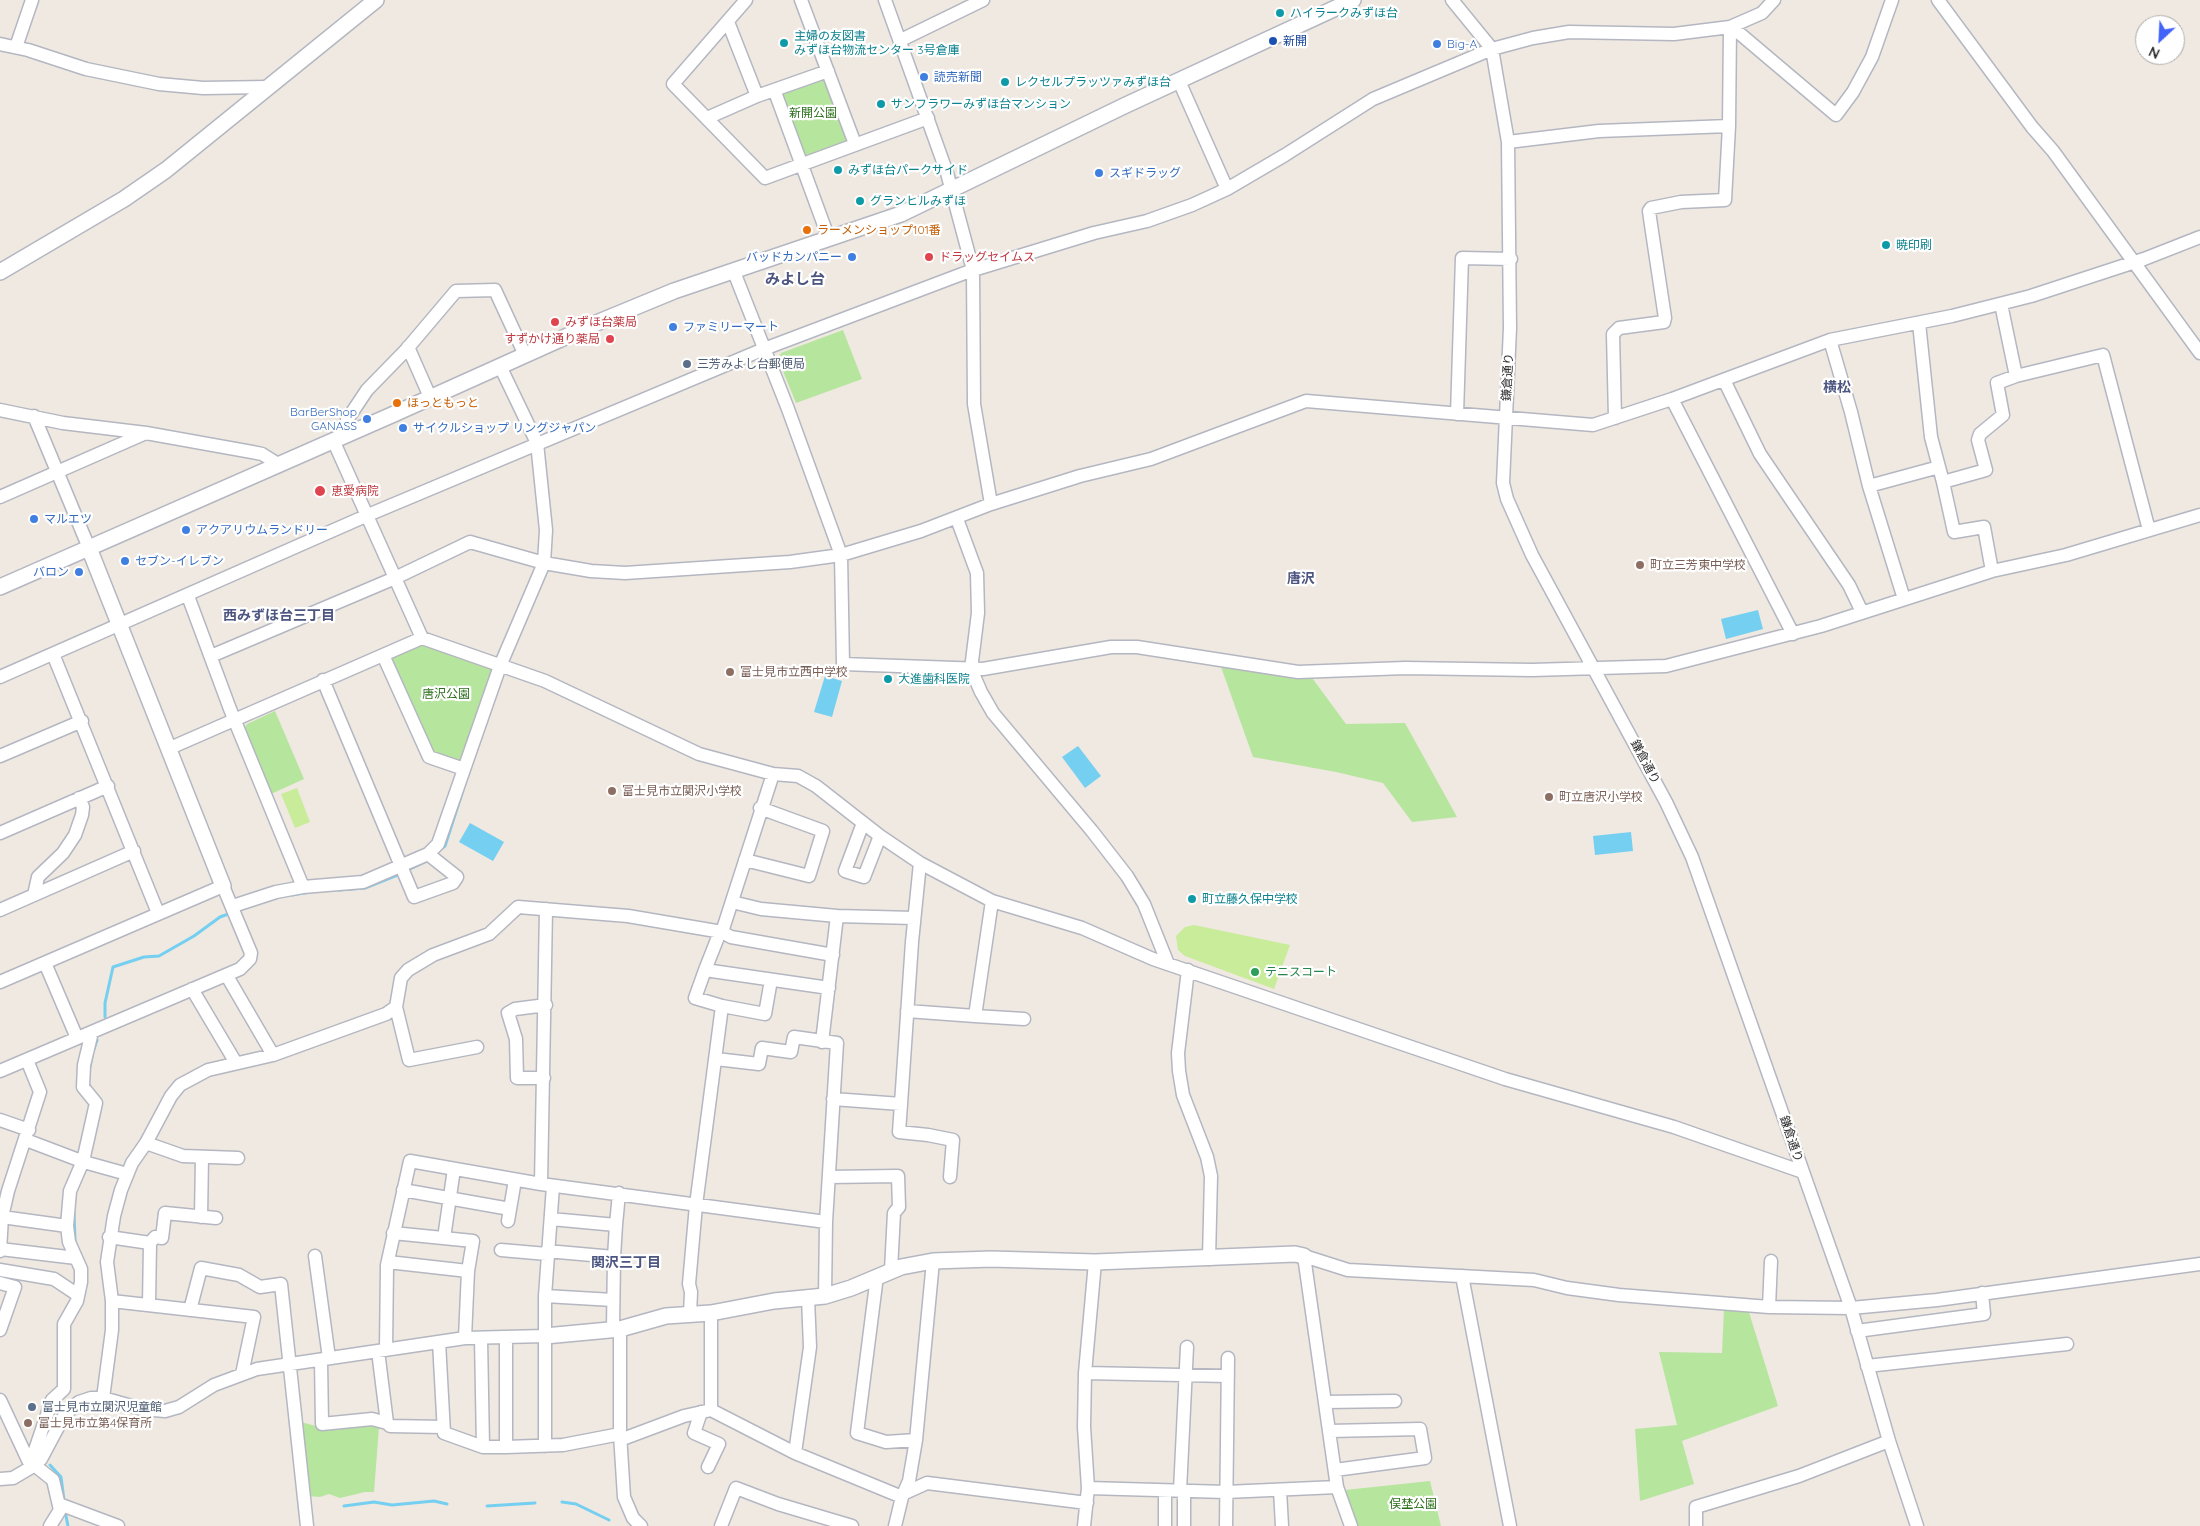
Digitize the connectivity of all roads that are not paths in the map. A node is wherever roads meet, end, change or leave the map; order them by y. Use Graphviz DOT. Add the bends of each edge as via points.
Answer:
graph roads {
  1 [pos="32,0"];
  2 [pos="376,0"];
  3 [pos="746,0"];
  4 [pos="801,0"];
  5 [pos="885,0"];
  6 [pos="983,0"];
  7 [pos="1353,0"];
  8 [pos="1452,0"];
  9 [pos="1774,0"];
  10 [pos="1892,0"];
  11 [pos="1938,0"];
  12 [pos="728,22"];
  13 [pos="1731,27"];
  14 [pos="900,40"];
  15 [pos="0,44"];
  16 [pos="16,47"];
  17 [pos="1492,49"];
  18 [pos="828,71"];
  19 [pos="1179,81"];
  20 [pos="268,87"];
  21 [pos="775,92"];
  22 [pos="757,96"];
  23 [pos="707,118"];
  24 [pos="928,118"];
  25 [pos="1729,126"];
  26 [pos="1508,142"];
  27 [pos="855,144"];
  28 [pos="802,164"];
  29 [pos="1227,188"];
  30 [pos="951,190"];
  31 [pos="2200,237"];
  32 [pos="829,239"];
  33 [pos="1511,259"];
  34 [pos="2132,262"];
  35 [pos="974,270"];
  36 [pos="0,272"];
  37 [pos="734,272"];
  38 [pos="2001,304"];
  39 [pos="1919,322"];
  40 [pos="1830,340"];
  41 [pos="408,347"];
  42 [pos="764,349"];
  43 [pos="2200,353"];
  44 [pos="524,355"];
  45 [pos="500,366"];
  46 [pos="2016,376"];
  47 [pos="1724,380"];
  48 [pos="430,397"];
  49 [pos="1672,399"];
  50 [pos="0,410"];
  51 [pos="1457,414"];
  52 [pos="34,416"];
  53 [pos="1505,418"];
  54 [pos="1614,418"];
  55 [pos="146,433"];
  56 [pos="339,437"];
  57 [pos="537,443"];
  58 [pos="278,464"];
  59 [pos="1938,466"];
  60 [pos="58,471"];
  61 [pos="1943,482"];
  62 [pos="1869,486"];
  63 [pos="0,497"];
  64 [pos="991,504"];
  65 [pos="368,515"];
  66 [pos="2200,515"];
  67 [pos="957,519"];
  68 [pos="2149,530"];
  69 [pos="89,548"];
  70 [pos="841,555"];
  71 [pos="544,563"];
  72 [pos="1992,571"];
  73 [pos="395,578"];
  74 [pos="0,587"];
  75 [pos="188,596"];
  76 [pos="1904,599"];
  77 [pos="1862,612"];
  78 [pos="120,624"];
  79 [pos="1793,634"];
  80 [pos="422,638"];
  81 [pos="53,654"];
  82 [pos="383,655"];
  83 [pos="211,656"];
  84 [pos="500,666"];
  85 [pos="971,669"];
  86 [pos="1596,669"];
  87 [pos="0,677"];
  88 [pos="323,680"];
  89 [pos="236,720"];
  90 [pos="82,721"];
  91 [pos="170,748"];
  92 [pos="0,756"];
  93 [pos="464,769"];
  94 [pos="773,774"];
  95 [pos="108,786"];
  96 [pos="79,798"];
  97 [pos="760,808"];
  98 [pos="864,824"];
  99 [pos="0,833"];
  100 [pos="880,836"];
  101 [pos="134,851"];
  102 [pos="431,856"];
  103 [pos="745,860"];
  104 [pos="920,863"];
  105 [pos="402,870"];
  106 [pos="223,886"];
  107 [pos="303,887"];
  108 [pos="34,895"];
  109 [pos="992,901"];
  110 [pos="732,902"];
  111 [pos="546,909"];
  112 [pos="0,910"];
  113 [pos="235,910"];
  114 [pos="158,913"];
  115 [pos="837,916"];
  116 [pos="914,918"];
  117 [pos="721,932"];
  118 [pos="833,954"];
  119 [pos="46,962"];
  120 [pos="1168,964"];
  121 [pos="705,970"];
  122 [pos="1188,970"];
  123 [pos="227,976"];
  124 [pos="771,980"];
  125 [pos="0,982"];
  126 [pos="829,988"];
  127 [pos="192,989"];
  128 [pos="546,1005"];
  129 [pos="722,1006"];
  130 [pos="396,1007"];
  131 [pos="907,1011"];
  132 [pos="975,1016"];
  133 [pos="1024,1019"];
  134 [pos="92,1032"];
  135 [pos="77,1038"];
  136 [pos="822,1042"];
  137 [pos="478,1048"];
  138 [pos="272,1055"];
  139 [pos="716,1059"];
  140 [pos="27,1060"];
  141 [pos="236,1063"];
  142 [pos="0,1071"];
  143 [pos="544,1078"];
  144 [pos="833,1099"];
  145 [pos="901,1104"];
  146 [pos="0,1120"];
  147 [pos="27,1135"];
  148 [pos="146,1143"];
  149 [pos="202,1158"];
  150 [pos="238,1158"];
  151 [pos="86,1162"];
  152 [pos="454,1169"];
  153 [pos="1803,1172"];
  154 [pos="127,1174"];
  155 [pos="829,1177"];
  156 [pos="950,1177"];
  157 [pos="514,1180"];
  158 [pos="547,1185"];
  159 [pos="403,1190"];
  160 [pos="619,1193"];
  161 [pos="450,1198"];
  162 [pos="696,1205"];
  163 [pos="201,1217"];
  164 [pos="216,1218"];
  165 [pos="551,1219"];
  166 [pos="826,1222"];
  167 [pos="1,1225"];
  168 [pos="616,1225"];
  169 [pos="67,1226"];
  170 [pos="393,1233"];
  171 [pos="109,1237"];
  172 [pos="444,1238"];
  173 [pos="150,1243"];
  174 [pos="0,1250"];
  175 [pos="501,1250"];
  176 [pos="547,1252"];
  177 [pos="315,1256"];
  178 [pos="1304,1256"];
  179 [pos="614,1257"];
  180 [pos="76,1258"];
  181 [pos="1209,1259"];
  182 [pos="933,1261"];
  183 [pos="1771,1261"];
  184 [pos="388,1262"];
  185 [pos="1095,1262"];
  186 [pos="2200,1264"];
  187 [pos="0,1270"];
  188 [pos="891,1270"];
  189 [pos="468,1271"];
  190 [pos="877,1276"];
  191 [pos="1462,1276"];
  192 [pos="0,1283"];
  193 [pos="1982,1293"];
  194 [pos="78,1294"];
  195 [pos="545,1296"];
  196 [pos="825,1296"];
  197 [pos="808,1298"];
  198 [pos="613,1300"];
  199 [pos="1937,1300"];
  200 [pos="112,1301"];
  201 [pos="149,1305"];
  202 [pos="1770,1307"];
  203 [pos="1851,1308"];
  204 [pos="190,1310"];
  205 [pos="711,1312"];
  206 [pos="690,1314"];
  207 [pos="1940,1321"];
  208 [pos="616,1329"];
  209 [pos="0,1330"];
  210 [pos="1857,1331"];
  211 [pos="545,1336"];
  212 [pos="506,1337"];
  213 [pos="465,1338"];
  214 [pos="481,1338"];
  215 [pos="439,1342"];
  216 [pos="2067,1344"];
  217 [pos="1187,1347"];
  218 [pos="382,1350"];
  219 [pos="1228,1358"];
  220 [pos="325,1359"];
  221 [pos="291,1364"];
  222 [pos="1867,1366"];
  223 [pos="1085,1373"];
  224 [pos="242,1374"];
  225 [pos="1186,1376"];
  226 [pos="1228,1376"];
  227 [pos="103,1398"];
  228 [pos="0,1400"];
  229 [pos="1395,1401"];
  230 [pos="1325,1402"];
  231 [pos="706,1411"];
  232 [pos="387,1423"];
  233 [pos="443,1427"];
  234 [pos="1330,1431"];
  235 [pos="620,1437"];
  236 [pos="916,1440"];
  237 [pos="1889,1441"];
  238 [pos="545,1446"];
  239 [pos="482,1447"];
  240 [pos="506,1447"];
  241 [pos="794,1454"];
  242 [pos="35,1465"];
  243 [pos="708,1466"];
  244 [pos="1334,1470"];
  245 [pos="0,1478"];
  246 [pos="1337,1486"];
  247 [pos="1088,1488"];
  248 [pos="1280,1490"];
  249 [pos="1165,1491"];
  250 [pos="1182,1491"];
  251 [pos="1226,1492"];
  252 [pos="903,1495"];
  253 [pos="1087,1503"];
  254 [pos="64,1506"];
  255 [pos="50,1526"];
  256 [pos="118,1526"];
  257 [pos="307,1526"];
  258 [pos="641,1526"];
  259 [pos="721,1526"];
  260 [pos="852,1526"];
  261 [pos="895,1526"];
  262 [pos="1084,1526"];
  263 [pos="1164,1526"];
  264 [pos="1184,1526"];
  265 [pos="1226,1526"];
  266 [pos="1282,1526"];
  267 [pos="1351,1526"];
  268 [pos="1510,1526"];
  269 [pos="1696,1526"];
  270 [pos="1917,1526"];
  1 -- 16 [label="street"];
  2 -- 20 [label="street"];
  3 -- 12 [label="street"];
  4 -- 18 [label="street"];
  5 -- 14 [label="street"];
  6 -- 14 [label="street"];
  7 -- 19 [label="street"];
  8 -- 17 [label="street, 鎌倉通り"];
  9 -- 13 [label="street" via="1762,13"];
  10 -- 13 [label="street" via="1872,58 1836,115"];
  11 -- 34 [label="street"];
  12 -- 22 [label="street"];
  12 -- 23 [label="street" via="673,84"];
  13 -- 17 [label="street" via="1674,34 1570,32"];
  13 -- 25 [label="street"];
  14 -- 24 [label="street"];
  15 -- 16 [label="street"];
  16 -- 20 [label="street" via="86,69 159,84 202,88"];
  17 -- 26 [label="street, 鎌倉通り"];
  17 -- 29 [label="street" via="1373,99"];
  18 -- 21 [label="street"];
  18 -- 27 [label="street"];
  19 -- 29 [label="street"];
  19 -- 30 [label="street"];
  20 -- 36 [label="street" via="166,170 124,199"];
  21 -- 22 [label="street"];
  21 -- 28 [label="street"];
  22 -- 23 [label="street"];
  23 -- 28 [label="street" via="766,178"];
  24 -- 27 [label="street"];
  24 -- 30 [label="street"];
  25 -- 26 [label="street" via="1616,130"];
  25 -- 54 [label="street" via="1725,200 1681,202 1651,208 1649,212 1665,318 1664,322 1619,328 1613,334"];
  26 -- 33 [label="street, 鎌倉通り"];
  27 -- 28 [label="street"];
  28 -- 32 [label="street"];
  29 -- 35 [label="street" via="1192,205 1147,220 1094,232"];
  30 -- 32 [label="street" via="901,214"];
  30 -- 35 [label="street"];
  31 -- 34 [label="street"];
  32 -- 37 [label="street"];
  33 -- 51 [label="street" via="1462,258"];
  33 -- 53 [label="street, 鎌倉通り"];
  34 -- 38 [label="street"];
  34 -- 43 [label="street"];
  35 -- 42 [label="street"];
  35 -- 64 [label="street" via="974,404"];
  37 -- 42 [label="street"];
  37 -- 44 [label="street" via="674,291"];
  38 -- 39 [label="street"];
  38 -- 46 [label="street"];
  39 -- 40 [label="street"];
  39 -- 59 [label="street" via="1931,437"];
  40 -- 47 [label="street"];
  40 -- 62 [label="street"];
  41 -- 44 [label="street" via="456,291 495,290"];
  41 -- 48 [label="street"];
  41 -- 56 [label="street" via="367,390"];
  42 -- 57 [label="street"];
  42 -- 70 [label="street"];
  44 -- 45 [label="street"];
  45 -- 48 [label="street"];
  45 -- 57 [label="street"];
  46 -- 61 [label="street" via="1996,383 2003,415 1980,434 1978,440 1986,470"];
  46 -- 68 [label="street" via="2103,355"];
  47 -- 49 [label="street"];
  47 -- 77 [label="street" via="1760,454 1849,585"];
  48 -- 56 [label="street"];
  49 -- 54 [label="street"];
  49 -- 79 [label="street"];
  50 -- 52 [label="street"];
  51 -- 53 [label="street"];
  51 -- 64 [label="street" via="1306,401 1151,459 1080,476"];
  52 -- 55 [label="street"];
  52 -- 60 [label="street"];
  53 -- 54 [label="street" via="1593,425"];
  53 -- 86 [label="street, 鎌倉通り" via="1503,483 1506,499 1532,554"];
  55 -- 58 [label="street" via="262,454"];
  55 -- 60 [label="street"];
  56 -- 58 [label="street"];
  56 -- 65 [label="street"];
  57 -- 65 [label="street"];
  57 -- 71 [label="street" via="546,530"];
  58 -- 69 [label="street"];
  59 -- 61 [label="street"];
  59 -- 62 [label="street"];
  60 -- 63 [label="street"];
  60 -- 69 [label="street"];
  61 -- 72 [label="street" via="1954,532 1984,527"];
  62 -- 76 [label="street"];
  64 -- 67 [label="street"];
  65 -- 73 [label="street"];
  65 -- 75 [label="street"];
  66 -- 68 [label="street"];
  67 -- 70 [label="street"];
  67 -- 85 [label="street" via="977,573 978,613"];
  68 -- 72 [label="street" via="2032,564"];
  69 -- 74 [label="street"];
  69 -- 78 [label="street"];
  70 -- 71 [label="street" via="653,573 591,571"];
  70 -- 85 [label="street" via="843,664"];
  71 -- 73 [label="street" via="470,542"];
  71 -- 84 [label="street"];
  72 -- 76 [label="street"];
  73 -- 80 [label="street"];
  73 -- 83 [label="street"];
  75 -- 78 [label="street"];
  75 -- 83 [label="street"];
  76 -- 77 [label="street"];
  77 -- 79 [label="street"];
  78 -- 81 [label="street"];
  78 -- 91 [label="street"];
  79 -- 86 [label="street" via="1666,666"];
  80 -- 82 [label="street"];
  80 -- 84 [label="street"];
  81 -- 87 [label="street"];
  81 -- 90 [label="street"];
  82 -- 88 [label="street"];
  82 -- 93 [label="street" via="429,757"];
  83 -- 89 [label="street"];
  84 -- 93 [label="street"];
  84 -- 94 [label="street" via="553,684 698,754"];
  85 -- 86 [label="street" via="1019,664 1111,647 1137,647 1298,672 1405,668"];
  85 -- 120 [label="street" via="993,713 1128,876 1144,904"];
  86 -- 153 [label="street, 鎌倉通り" via="1692,857"];
  88 -- 89 [label="street"];
  88 -- 105 [label="street"];
  89 -- 91 [label="street"];
  89 -- 107 [label="street"];
  90 -- 92 [label="street"];
  90 -- 95 [label="street"];
  91 -- 106 [label="street"];
  93 -- 102 [label="street"];
  94 -- 97 [label="street"];
  94 -- 98 [label="street" via="798,776"];
  95 -- 96 [label="street"];
  95 -- 101 [label="street"];
  96 -- 99 [label="street"];
  96 -- 108 [label="street" via="83,807 75,835 38,877"];
  97 -- 103 [label="street"];
  97 -- 103 [label="street" via="823,831 809,876"];
  98 -- 100 [label="street"];
  98 -- 100 [label="street" via="845,871 864,877"];
  100 -- 104 [label="street"];
  101 -- 108 [label="street"];
  101 -- 114 [label="street"];
  102 -- 105 [label="street"];
  102 -- 105 [label="street" via="457,877 452,883 414,897"];
  103 -- 110 [label="street"];
  104 -- 109 [label="street"];
  104 -- 116 [label="street"];
  105 -- 107 [label="street" via="363,882"];
  106 -- 113 [label="street"];
  106 -- 114 [label="street"];
  107 -- 113 [label="street" via="276,892"];
  108 -- 112 [label="street"];
  109 -- 120 [label="street" via="1082,928"];
  109 -- 132 [label="street"];
  110 -- 115 [label="street" via="761,909"];
  110 -- 117 [label="street"];
  111 -- 117 [label="street" via="628,916"];
  111 -- 128 [label="street"];
  111 -- 130 [label="street" via="518,907 489,934 433,955 408,970 402,978"];
  113 -- 123 [label="street" via="249,947 250,959 240,970"];
  114 -- 119 [label="street"];
  115 -- 116 [label="street"];
  115 -- 118 [label="street"];
  116 -- 131 [label="street"];
  117 -- 118 [label="street" via="731,938"];
  117 -- 121 [label="street"];
  118 -- 126 [label="street"];
  119 -- 125 [label="street"];
  119 -- 135 [label="street"];
  120 -- 122 [label="street"];
  121 -- 124 [label="street"];
  121 -- 129 [label="street" via="695,998"];
  122 -- 153 [label="street" via="1522,1085 1674,1127"];
  122 -- 181 [label="street" via="1178,1052 1179,1071 1183,1095 1211,1176"];
  123 -- 127 [label="street"];
  123 -- 138 [label="street"];
  124 -- 126 [label="street"];
  124 -- 129 [label="street" via="765,1014"];
  126 -- 136 [label="street"];
  127 -- 134 [label="street"];
  127 -- 141 [label="street"];
  128 -- 143 [label="street"];
  128 -- 143 [label="street" via="508,1013 516,1039 517,1078"];
  129 -- 139 [label="street"];
  130 -- 137 [label="street" via="409,1060"];
  130 -- 138 [label="street" via="386,1014"];
  131 -- 132 [label="street"];
  131 -- 145 [label="street"];
  132 -- 133 [label="street"];
  134 -- 135 [label="street"];
  134 -- 151 [label="street" via="84,1065 83,1087 96,1103"];
  135 -- 140 [label="street"];
  136 -- 139 [label="street" via="794,1037 791,1052 762,1048 759,1064"];
  136 -- 144 [label="street" via="837,1043"];
  138 -- 141 [label="street"];
  139 -- 162 [label="street"];
  140 -- 142 [label="street"];
  140 -- 147 [label="street" via="40,1092"];
  141 -- 148 [label="street" via="208,1070 180,1085"];
  143 -- 158 [label="street"];
  144 -- 145 [label="street"];
  144 -- 155 [label="street"];
  145 -- 156 [label="street" via="899,1132 953,1140"];
  146 -- 147 [label="street"];
  147 -- 151 [label="street"];
  147 -- 167 [label="street" via="8,1191"];
  148 -- 149 [label="street" via="183,1156"];
  148 -- 154 [label="street"];
  149 -- 150 [label="street"];
  149 -- 163 [label="street"];
  151 -- 154 [label="street"];
  151 -- 169 [label="street" via="70,1191"];
  152 -- 157 [label="street"];
  152 -- 159 [label="street" via="410,1161"];
  152 -- 161 [label="street"];
  153 -- 203 [label="street, 鎌倉通り"];
  154 -- 171 [label="street"];
  155 -- 166 [label="street"];
  155 -- 188 [label="street" via="898,1176 899,1207 894,1213"];
  157 -- 158 [label="street"];
  157 -- 161 [label="street" via="509,1215"];
  158 -- 160 [label="street"];
  158 -- 165 [label="street"];
  159 -- 161 [label="street"];
  159 -- 170 [label="street"];
  160 -- 162 [label="street"];
  160 -- 168 [label="street"];
  161 -- 172 [label="street"];
  162 -- 166 [label="street"];
  162 -- 206 [label="street"];
  163 -- 164 [label="street"];
  163 -- 173 [label="street" via="165,1213 162,1238 155,1237"];
  165 -- 168 [label="street"];
  165 -- 176 [label="street"];
  166 -- 196 [label="street"];
  167 -- 169 [label="street"];
  167 -- 174 [label="street"];
  168 -- 179 [label="street"];
  169 -- 180 [label="street"];
  170 -- 172 [label="street"];
  170 -- 184 [label="street"];
  171 -- 173 [label="street"];
  171 -- 200 [label="street" via="107,1262"];
  172 -- 189 [label="street" via="473,1241"];
  173 -- 201 [label="street"];
  174 -- 180 [label="street"];
  175 -- 176 [label="street"];
  176 -- 179 [label="street"];
  176 -- 195 [label="street"];
  177 -- 220 [label="street"];
  178 -- 181 [label="street"];
  178 -- 191 [label="street" via="1348,1270"];
  178 -- 230 [label="street"];
  179 -- 198 [label="street"];
  180 -- 194 [label="street" via="81,1269"];
  181 -- 185 [label="street"];
  182 -- 185 [label="street"];
  182 -- 188 [label="street"];
  182 -- 236 [label="street"];
  183 -- 202 [label="street"];
  184 -- 189 [label="street"];
  184 -- 218 [label="street"];
  185 -- 223 [label="street"];
  186 -- 193 [label="street"];
  187 -- 194 [label="street" via="54,1279"];
  188 -- 190 [label="street"];
  189 -- 213 [label="street"];
  190 -- 196 [label="street"];
  190 -- 236 [label="street" via="857,1433 886,1442"];
  191 -- 202 [label="street" via="1534,1280 1619,1295"];
  191 -- 268 [label="street"];
  192 -- 209 [label="street" via="16,1287"];
  193 -- 199 [label="street"];
  193 -- 207 [label="street" via="1984,1314"];
  194 -- 242 [label="street" via="64,1324 64,1389 52,1400 34,1453"];
  195 -- 198 [label="street"];
  195 -- 211 [label="street"];
  196 -- 197 [label="street"];
  197 -- 205 [label="street"];
  197 -- 241 [label="street" via="810,1348"];
  198 -- 208 [label="street"];
  199 -- 203 [label="street"];
  199 -- 207 [label="street"];
  200 -- 201 [label="street"];
  200 -- 227 [label="street" via="112,1341"];
  201 -- 204 [label="street"];
  202 -- 203 [label="street"];
  203 -- 210 [label="street, 鎌倉通り"];
  204 -- 221 [label="street" via="201,1268 239,1276 260,1287 281,1284"];
  204 -- 224 [label="street" via="254,1317"];
  205 -- 206 [label="street"];
  205 -- 231 [label="street"];
  206 -- 208 [label="street" via="666,1316"];
  207 -- 210 [label="street"];
  208 -- 211 [label="street"];
  208 -- 235 [label="street"];
  210 -- 222 [label="street, 鎌倉通り"];
  211 -- 212 [label="street"];
  211 -- 238 [label="street"];
  212 -- 214 [label="street"];
  212 -- 240 [label="street"];
  213 -- 214 [label="street"];
  213 -- 215 [label="street"];
  214 -- 239 [label="street"];
  215 -- 218 [label="street"];
  215 -- 233 [label="street"];
  216 -- 222 [label="street"];
  217 -- 225 [label="street"];
  218 -- 220 [label="street"];
  218 -- 232 [label="street"];
  219 -- 226 [label="street"];
  220 -- 221 [label="street"];
  220 -- 232 [label="street" via="322,1424 372,1419"];
  221 -- 224 [label="street"];
  221 -- 257 [label="street"];
  222 -- 237 [label="street, 鎌倉通り"];
  223 -- 225 [label="street"];
  223 -- 247 [label="street"];
  224 -- 227 [label="street" via="165,1411 137,1408"];
  225 -- 226 [label="street"];
  225 -- 250 [label="street"];
  226 -- 251 [label="street"];
  227 -- 242 [label="street" via="79,1402 64,1414 42,1459"];
  228 -- 242 [label="street" via="28,1460"];
  229 -- 230 [label="street"];
  230 -- 234 [label="street"];
  231 -- 235 [label="street"];
  231 -- 241 [label="street"];
  231 -- 243 [label="street" via="694,1433 719,1444"];
  232 -- 233 [label="street" via="390,1426"];
  233 -- 239 [label="street" via="444,1433"];
  234 -- 244 [label="street"];
  234 -- 244 [label="street" via="1420,1429 1425,1458"];
  235 -- 238 [label="street"];
  235 -- 258 [label="street" via="624,1497"];
  236 -- 252 [label="street"];
  237 -- 269 [label="street" via="1799,1476 1696,1507"];
  237 -- 270 [label="street, 鎌倉通り"];
  238 -- 240 [label="street"];
  239 -- 240 [label="street"];
  241 -- 252 [label="street"];
  242 -- 245 [label="street" via="13,1478"];
  242 -- 254 [label="street" via="52,1480"];
  244 -- 246 [label="street"];
  246 -- 248 [label="street"];
  246 -- 267 [label="street"];
  247 -- 249 [label="street"];
  247 -- 253 [label="street"];
  248 -- 251 [label="street"];
  248 -- 266 [label="street"];
  249 -- 250 [label="street"];
  249 -- 263 [label="street"];
  250 -- 251 [label="street"];
  250 -- 264 [label="street"];
  251 -- 265 [label="street"];
  252 -- 253 [label="street" via="927,1482"];
  252 -- 261 [label="street"];
  253 -- 262 [label="street"];
  254 -- 255 [label="street"];
  254 -- 256 [label="street"];
  259 -- 260 [label="street" via="736,1488"];
}
